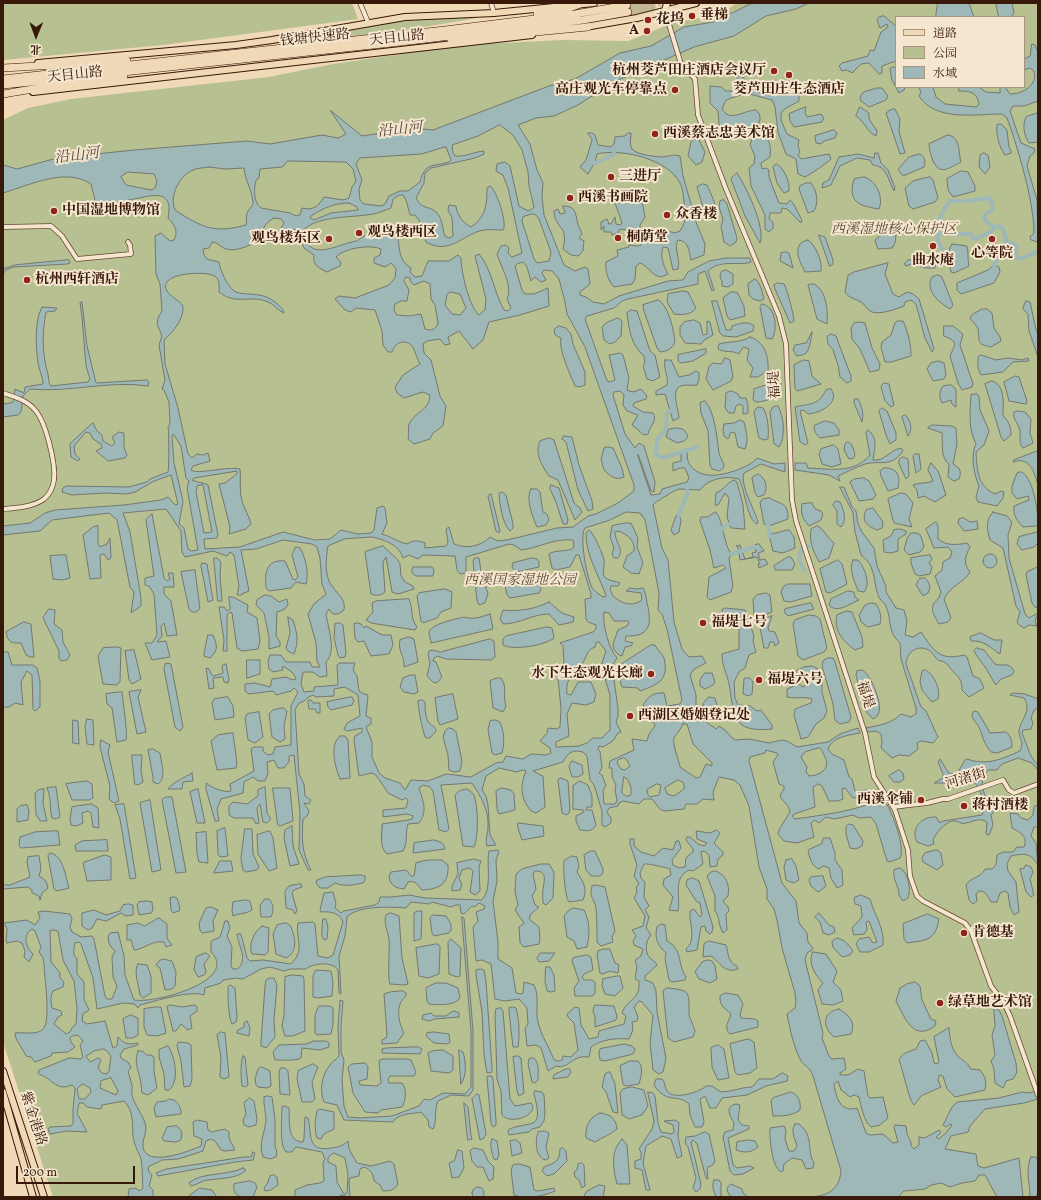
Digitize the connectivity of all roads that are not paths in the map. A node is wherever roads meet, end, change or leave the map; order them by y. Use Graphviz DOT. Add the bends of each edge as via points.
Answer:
graph roads {
  1 [pos="360,3"];
  2 [pos="491,3"];
  3 [pos="594,3"];
  4 [pos="666,3"];
  5 [pos="696,3"];
  6 [pos="578,5"];
  7 [pos="665,11"];
  8 [pos="494,13"];
  9 [pos="368,22"];
  10 [pos="588,27"];
  11 [pos="421,32"];
  12 [pos="401,42"];
  13 [pos="167,60"];
  14 [pos="3,68"];
  15 [pos="167,68"];
  16 [pos="3,79"];
  17 [pos="3,85"];
  18 [pos="4,94"];
  19 [pos="3,227"];
  20 [pos="130,243"];
  21 [pos="3,393"];
  22 [pos="3,509"];
  23 [pos="1038,784"];
  24 [pos="893,807"];
  25 [pos="3,1071"];
  26 [pos="3,1092"];
  27 [pos="1038,1095"];
  28 [pos="33,1197"];
  29 [pos="44,1197"];
  1 -- 9 [label="street"];
  2 -- 8 [label="street"];
  3 -- 6 [label="main road, 天目山路"];
  4 -- 7 [label="street"];
  5 -- 7 [label="main road, 天目山路"];
  6 -- 8 [label="main road, 天目山路"];
  6 -- 11 [label="highway" via="563,10"];
  7 -- 10 [label="main road, 天目山路"];
  7 -- 24 [label="street, 福堤" via="681,64 695,79 698,114 726,189 779,316 786,344 792,500 796,521 866,733 874,777"];
  8 -- 9 [label="main road, 天目山路" via="419,16"];
  9 -- 14 [label="main road, 天目山路" via="265,41 171,52 60,60"];
  10 -- 12 [label="highway" via="468,39"];
  10 -- 18 [label="main road, 天目山路" via="427,48"];
  11 -- 12 [label="highway, 钱塘快速路" via="628,8 583,20"];
  11 -- 13 [label="highway, 钱塘快速路"];
  12 -- 15 [label="highway, 钱塘快速路"];
  13 -- 14 [label="highway"];
  13 -- 16 [label="highway, 钱塘快速路"];
  15 -- 17 [label="highway, 钱塘快速路"];
  15 -- 18 [label="highway"];
  19 -- 20 [label="street" via="51,226 62,236 77,258 131,254"];
  21 -- 22 [label="street" via="26,402 36,410 43,423 54,473 52,488 45,498 34,504"];
  23 -- 24 [label="street, 河渚街" via="1014,793 1003,780 948,799"];
  24 -- 27 [label="street" via="908,850 910,876 917,896 965,923 971,931 990,986 1004,1003 1010,1016"];
  25 -- 29 [label="main road, 紫金港路"];
  26 -- 28 [label="main road, 紫金港路"];
}
